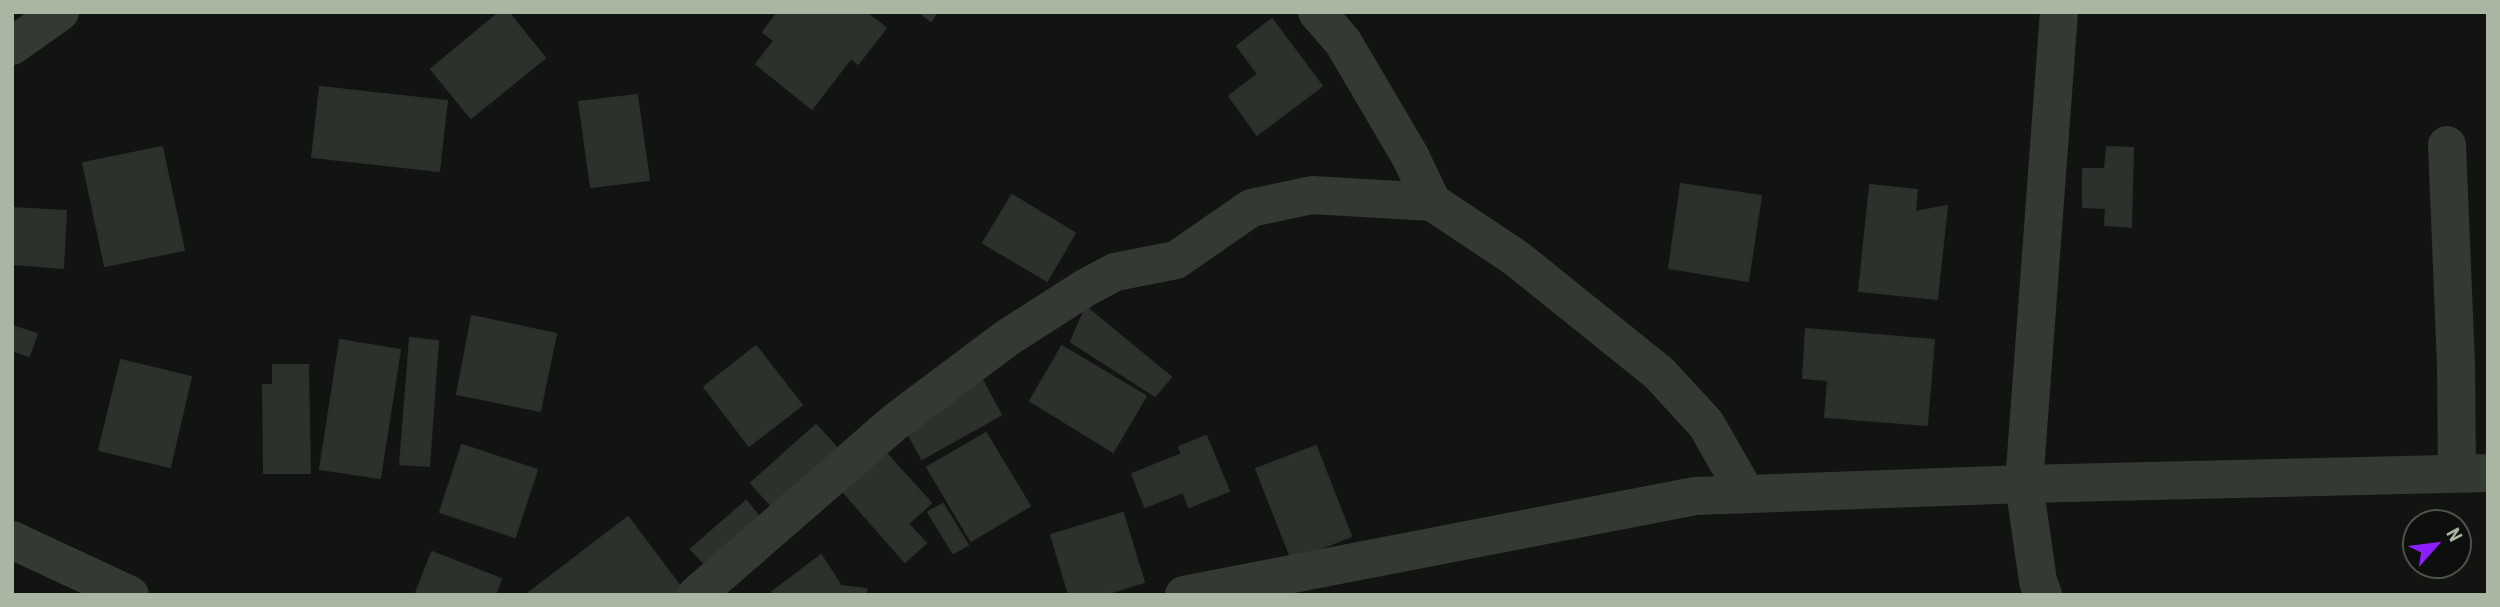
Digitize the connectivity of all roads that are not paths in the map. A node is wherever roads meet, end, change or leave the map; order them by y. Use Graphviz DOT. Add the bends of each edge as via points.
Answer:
graph roads {
  1 [pos="60,12"];
  2 [pos="1317,12"];
  3 [pos="2059,12"];
  4 [pos="12,46"];
  5 [pos="2447,145"];
  6 [pos="1432,202"];
  7 [pos="2472,473"];
  8 [pos="2024,484"];
  9 [pos="1746,494"];
  10 [pos="12,540"];
  11 [pos="130,595"];
  12 [pos="696,595"];
  13 [pos="1184,595"];
  14 [pos="2043,595"];
  1 -- 4 [label="street"];
  2 -- 6 [label="street" via="1343,42"];
  3 -- 8 [label="street"];
  5 -- 7 [label="street" via="2456,365"];
  6 -- 9 [label="street" via="1516,258 1659,373 1706,424"];
  6 -- 12 [label="street" via="1312,195 1251,208 1176,260 1115,272 1007,338 895,422"];
  7 -- 8 [label="street"];
  8 -- 9 [label="street"];
  8 -- 14 [label="street"];
  9 -- 13 [label="street" via="1695,496"];
  10 -- 11 [label="street"];
}
